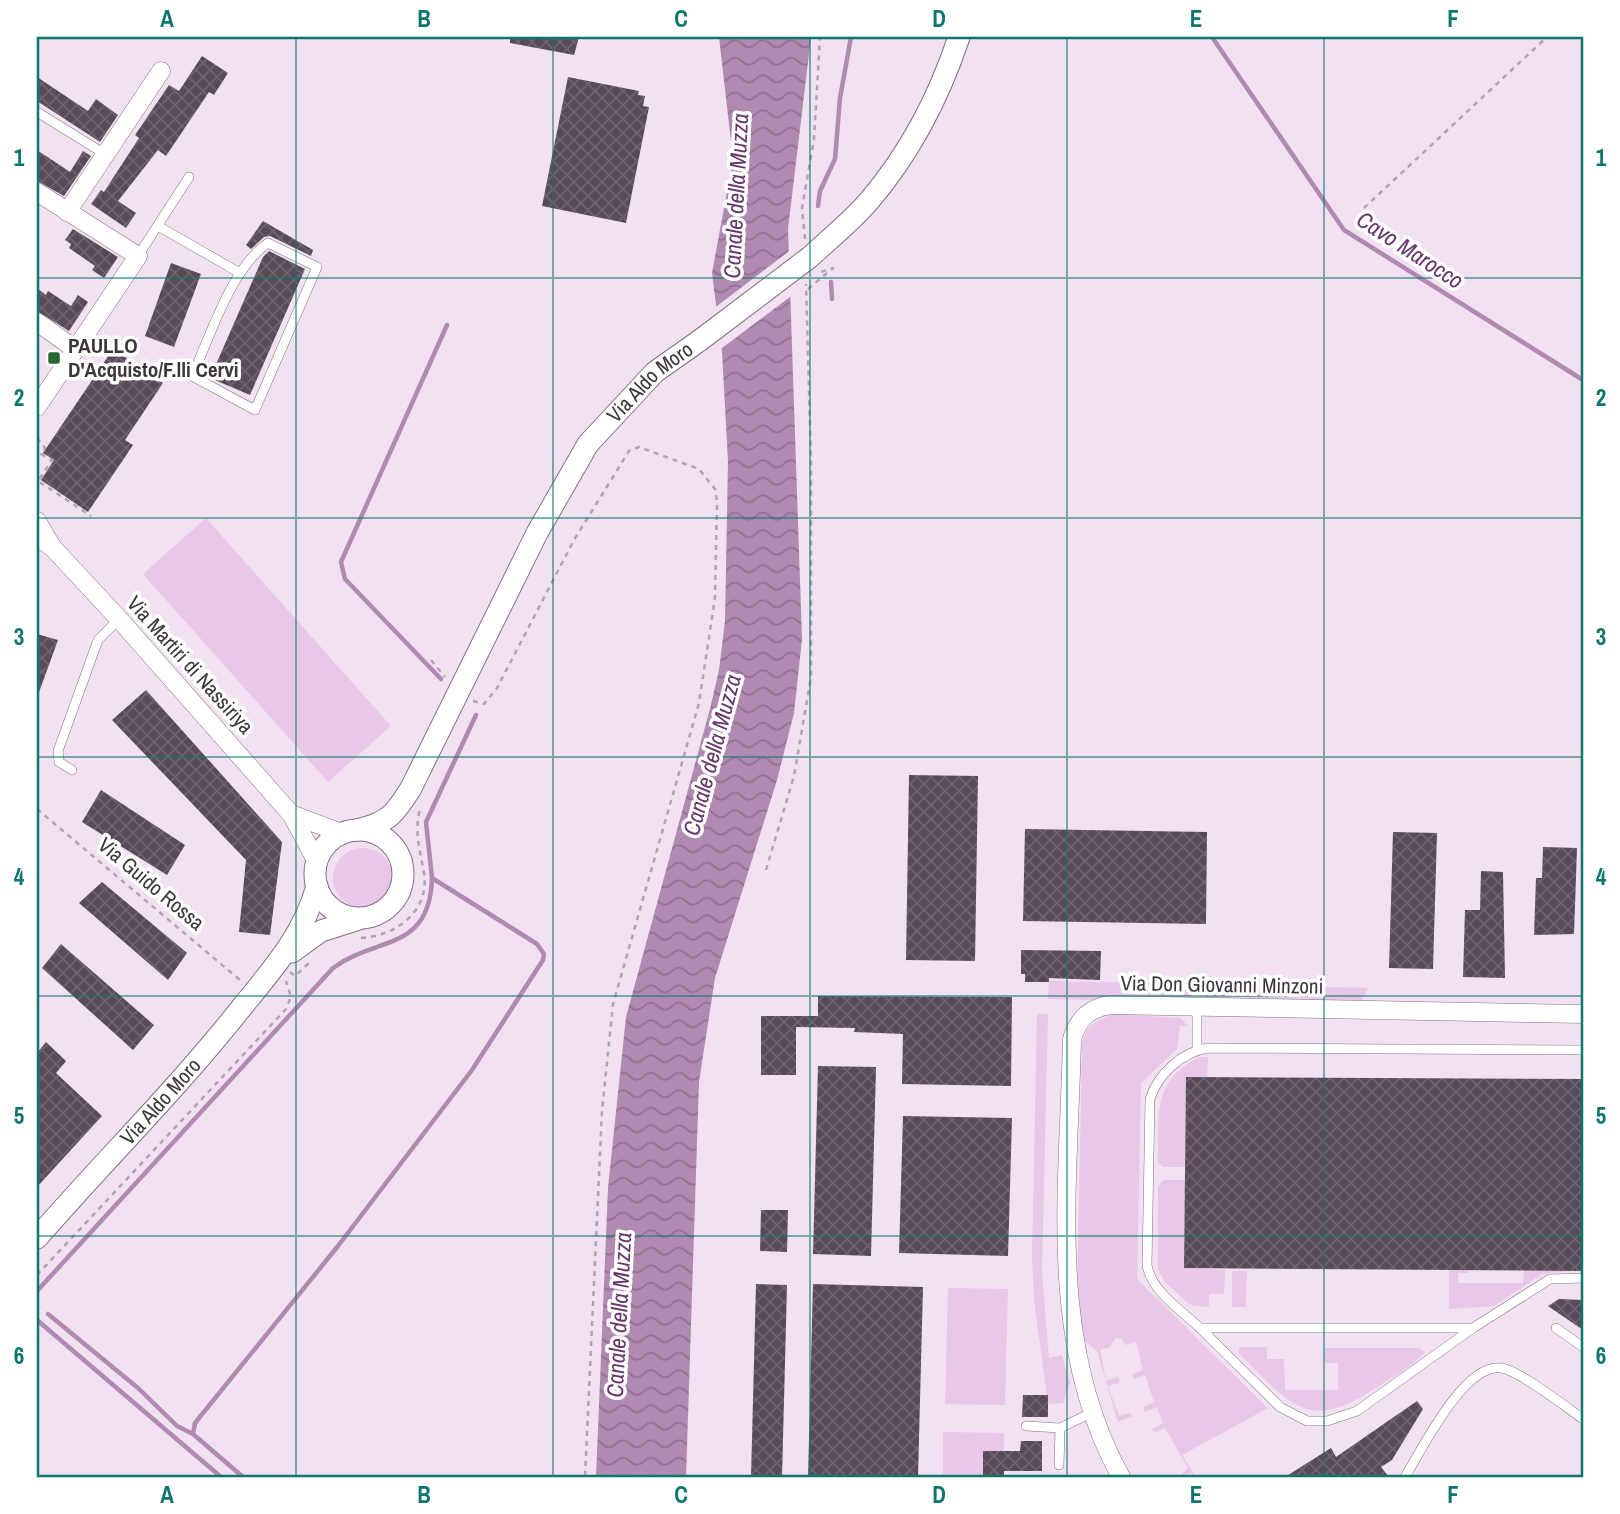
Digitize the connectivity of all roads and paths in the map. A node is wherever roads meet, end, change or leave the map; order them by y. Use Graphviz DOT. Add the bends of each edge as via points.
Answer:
graph roads {
  1 [pos="820,37"];
  2 [pos="959,37"];
  3 [pos="1547,37"];
  4 [pos="161,71"];
  5 [pos="37,112"];
  6 [pos="105,154"];
  7 [pos="189,177"];
  8 [pos="37,192"];
  9 [pos="1364,208"];
  10 [pos="67,212"];
  11 [pos="158,226"];
  12 [pos="138,256"];
  13 [pos="809,264"];
  14 [pos="240,273"];
  15 [pos="807,290"];
  16 [pos="37,322"];
  17 [pos="75,349"];
  18 [pos="37,407"];
  19 [pos="37,438"];
  20 [pos="91,516"];
  21 [pos="37,521"];
  22 [pos="37,537"];
  23 [pos="53,548"];
  24 [pos="119,620"];
  25 [pos="471,700"];
  26 [pos="72,770"];
  27 [pos="417,795"];
  28 [pos="37,809"];
  29 [pos="291,814"];
  30 [pos="349,831"];
  31 [pos="400,856"];
  32 [pos="317,862"];
  33 [pos="766,870"];
  34 [pos="317,886"];
  35 [pos="362,918"];
  36 [pos="351,939"];
  37 [pos="279,962"];
  38 [pos="310,962"];
  39 [pos="244,984"];
  40 [pos="1196,1008"];
  41 [pos="1583,1014"];
  42 [pos="1197,1050"];
  43 [pos="1583,1050"];
  44 [pos="37,1238"];
  45 [pos="37,1275"];
  46 [pos="1583,1278"];
  47 [pos="1199,1328"];
  48 [pos="1473,1328"];
  49 [pos="1556,1328"];
  50 [pos="1583,1347"];
  51 [pos="1093,1412"];
  52 [pos="1583,1419"];
  53 [pos="1027,1426"];
  54 [pos="1060,1428"];
  55 [pos="1059,1465"];
  56 [pos="584,1477"];
  57 [pos="1121,1477"];
  58 [pos="1405,1477"];
  1 -- 13 [label="path" via="814,139 803,208"];
  2 -- 13 [label="street, Via Aldo Moro" via="908,151 867,204"];
  3 -- 9 [label="path"];
  4 -- 6 [label="street"];
  5 -- 6 [label="lane"];
  6 -- 10 [label="street"];
  7 -- 11 [label="lane"];
  8 -- 10 [label="street"];
  10 -- 12 [label="street"];
  11 -- 12 [label="lane"];
  11 -- 14 [label="lane"];
  12 -- 17 [label="street"];
  13 -- 15 [label="path"];
  13 -- 15 [label="path" via="833,268"];
  13 -- 27 [label="street, Via Aldo Moro, bridge" via="655,372 588,444 537,533"];
  14 -- 14 [label="lane" via="192,376 255,410 317,267 268,243 252,254"];
  15 -- 33 [label="path" via="811,677 794,776"];
  16 -- 17 [label="street"];
  17 -- 18 [label="street"];
  19 -- 20 [label="path" via="45,448 41,454 52,460 38,481"];
  21 -- 23 [label="street, Via Martiri di Nassiriya"];
  22 -- 23 [label="street, Via Martiri di Nassiriya"];
  23 -- 24 [label="street, Via Martiri di Nassiriya"];
  24 -- 26 [label="lane" via="98,640 58,751 59,762"];
  24 -- 29 [label="street, Via Martiri di Nassiriya"];
  25 -- 56 [label="path" via="484,704 493,694 574,540 629,451 639,447 699,469 708,478 717,502 715,598 707,665 613,1004 602,1111"];
  27 -- 30 [label="street, Via Aldo Moro" via="379,825"];
  27 -- 31 [label="street, Via Aldo Moro" via="402,822"];
  27 -- 36 [label="path" via="416,830 424,874 421,900 413,914 389,933"];
  28 -- 39 [label="path, Via Guido Rossa"];
  29 -- 30 [label="street, Via Martiri di Nassiriya"];
  29 -- 32 [label="street, Via Martiri di Nassiriya"];
  30 -- 31 [label="street" via="378,834"];
  30 -- 32 [label="street, Via Aldo Moro" via="326,845"];
  31 -- 35 [label="street, Via Aldo Moro" via="404,875 399,893 380,913"];
  32 -- 34 [label="street, Via Aldo Moro"];
  34 -- 35 [label="street" via="324,901 338,913"];
  34 -- 37 [label="street, Via Aldo Moro" via="302,928"];
  35 -- 37 [label="street, Via Aldo Moro" via="321,931"];
  37 -- 38 [label="path" via="295,976"];
  37 -- 44 [label="street, Via Aldo Moro" via="205,1054"];
  37 -- 45 [label="path" via="291,997 286,1009"];
  40 -- 41 [label="street, Via Don Giovanni Minzoni"];
  40 -- 42 [label="lane"];
  40 -- 51 [label="street, Via Don Giovanni Minzoni" via="1100,1006 1081,1018 1072,1039 1067,1293 1075,1351"];
  42 -- 43 [label="lane"];
  42 -- 47 [label="lane" via="1163,1076 1150,1099 1147,1265 1156,1286"];
  46 -- 48 [label="lane" via="1550,1279"];
  47 -- 48 [label="lane"];
  47 -- 48 [label="lane" via="1280,1407 1307,1421 1327,1421 1357,1411"];
  49 -- 50 [label="lane"];
  51 -- 54 [label="lane"];
  51 -- 57 [label="street, Via Don Giovanni Minzoni"];
  52 -- 58 [label="lane" via="1512,1372 1493,1368 1481,1373 1446,1409"];
  53 -- 54 [label="lane"];
  54 -- 55 [label="lane"];
}
